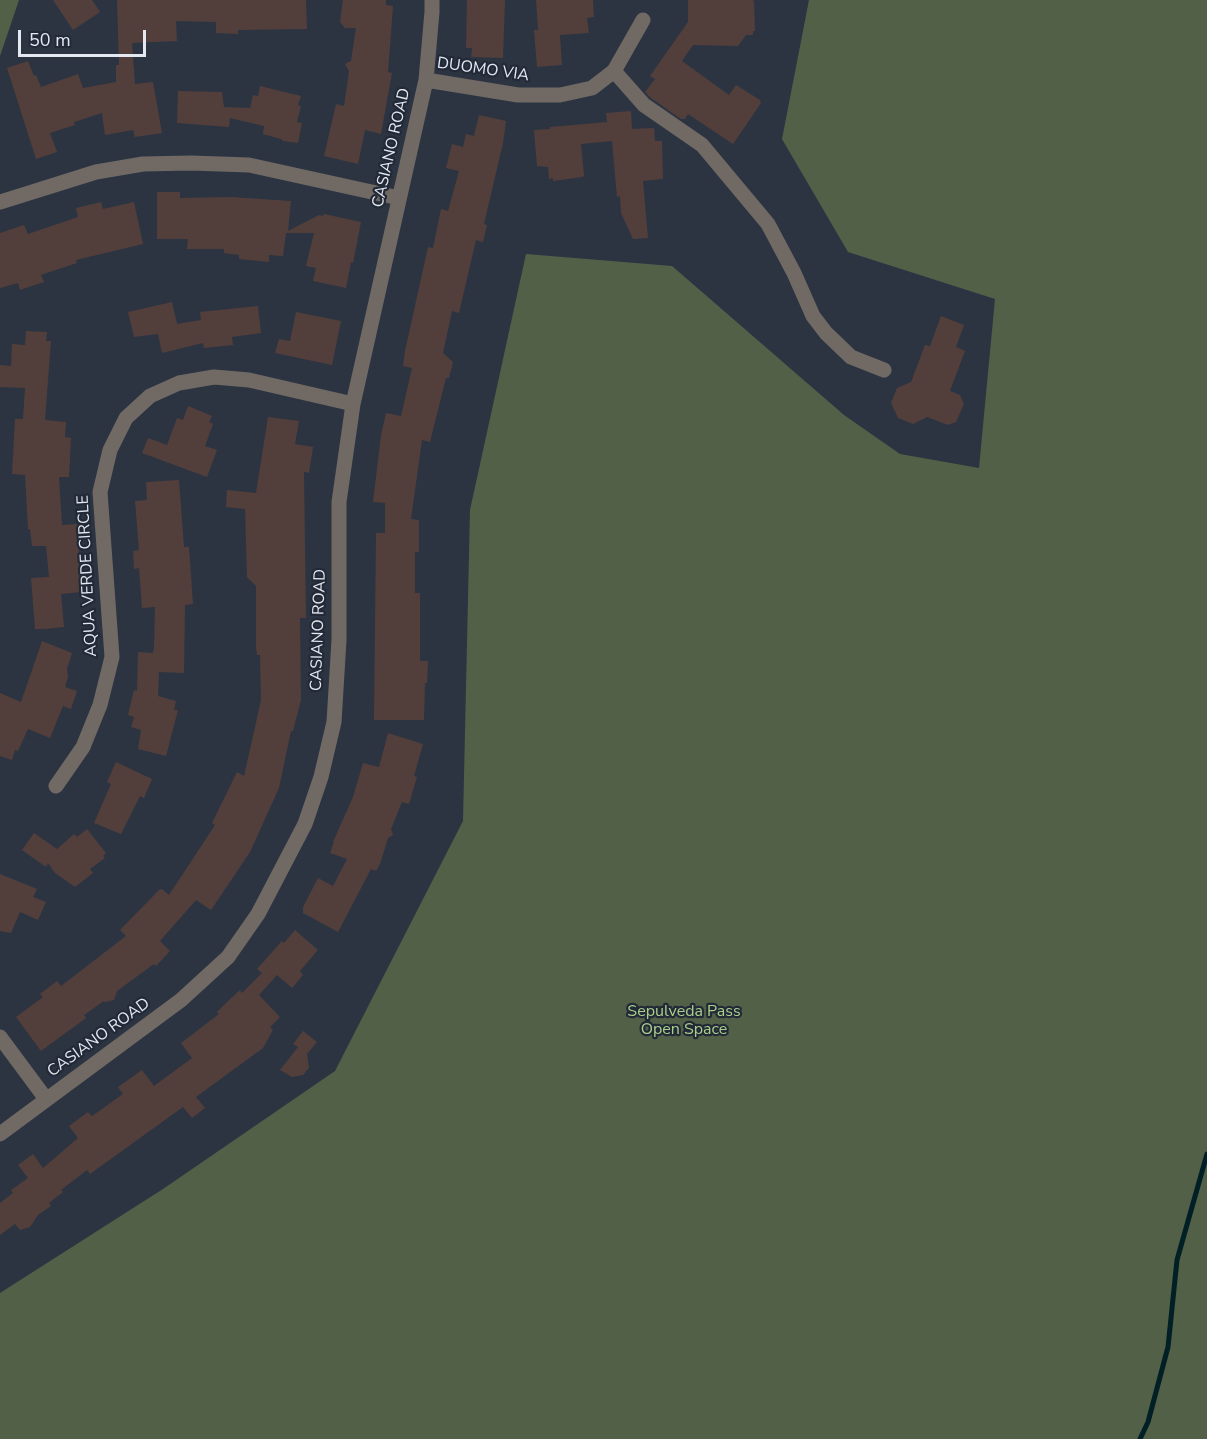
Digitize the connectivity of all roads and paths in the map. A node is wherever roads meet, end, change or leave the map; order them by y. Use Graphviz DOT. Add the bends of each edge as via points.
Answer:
graph roads {
  1 [pos="432,0"];
  2 [pos="643,20"];
  3 [pos="614,71"];
  4 [pos="426,80"];
  5 [pos="399,198"];
  6 [pos="0,202"];
  7 [pos="884,370"];
  8 [pos="353,404"];
  9 [pos="56,786"];
  10 [pos="0,1037"];
  11 [pos="46,1099"];
  12 [pos="0,1134"];
  1 -- 4 [label="street, CASIANO ROAD"];
  2 -- 3 [label="street, DUOMO VIA"];
  3 -- 4 [label="street, DUOMO VIA" via="592,88 560,95 518,95"];
  3 -- 7 [label="street" via="644,105 702,145 768,224 813,316 826,333 851,357"];
  4 -- 5 [label="street, CASIANO ROAD"];
  5 -- 6 [label="street" via="249,165 191,163 143,164 96,172"];
  5 -- 8 [label="street, CASIANO ROAD"];
  8 -- 9 [label="street, AQUA VERDE CIRCLE" via="249,380 214,377 179,382 150,396 126,418 110,450 100,492 111,657 100,705 83,747"];
  8 -- 11 [label="street, CASIANO ROAD" via="339,502 339,640 334,722 305,824 258,914 228,957 181,1000"];
  10 -- 11 [label="street"];
  11 -- 12 [label="street, CASIANO ROAD"];
}
